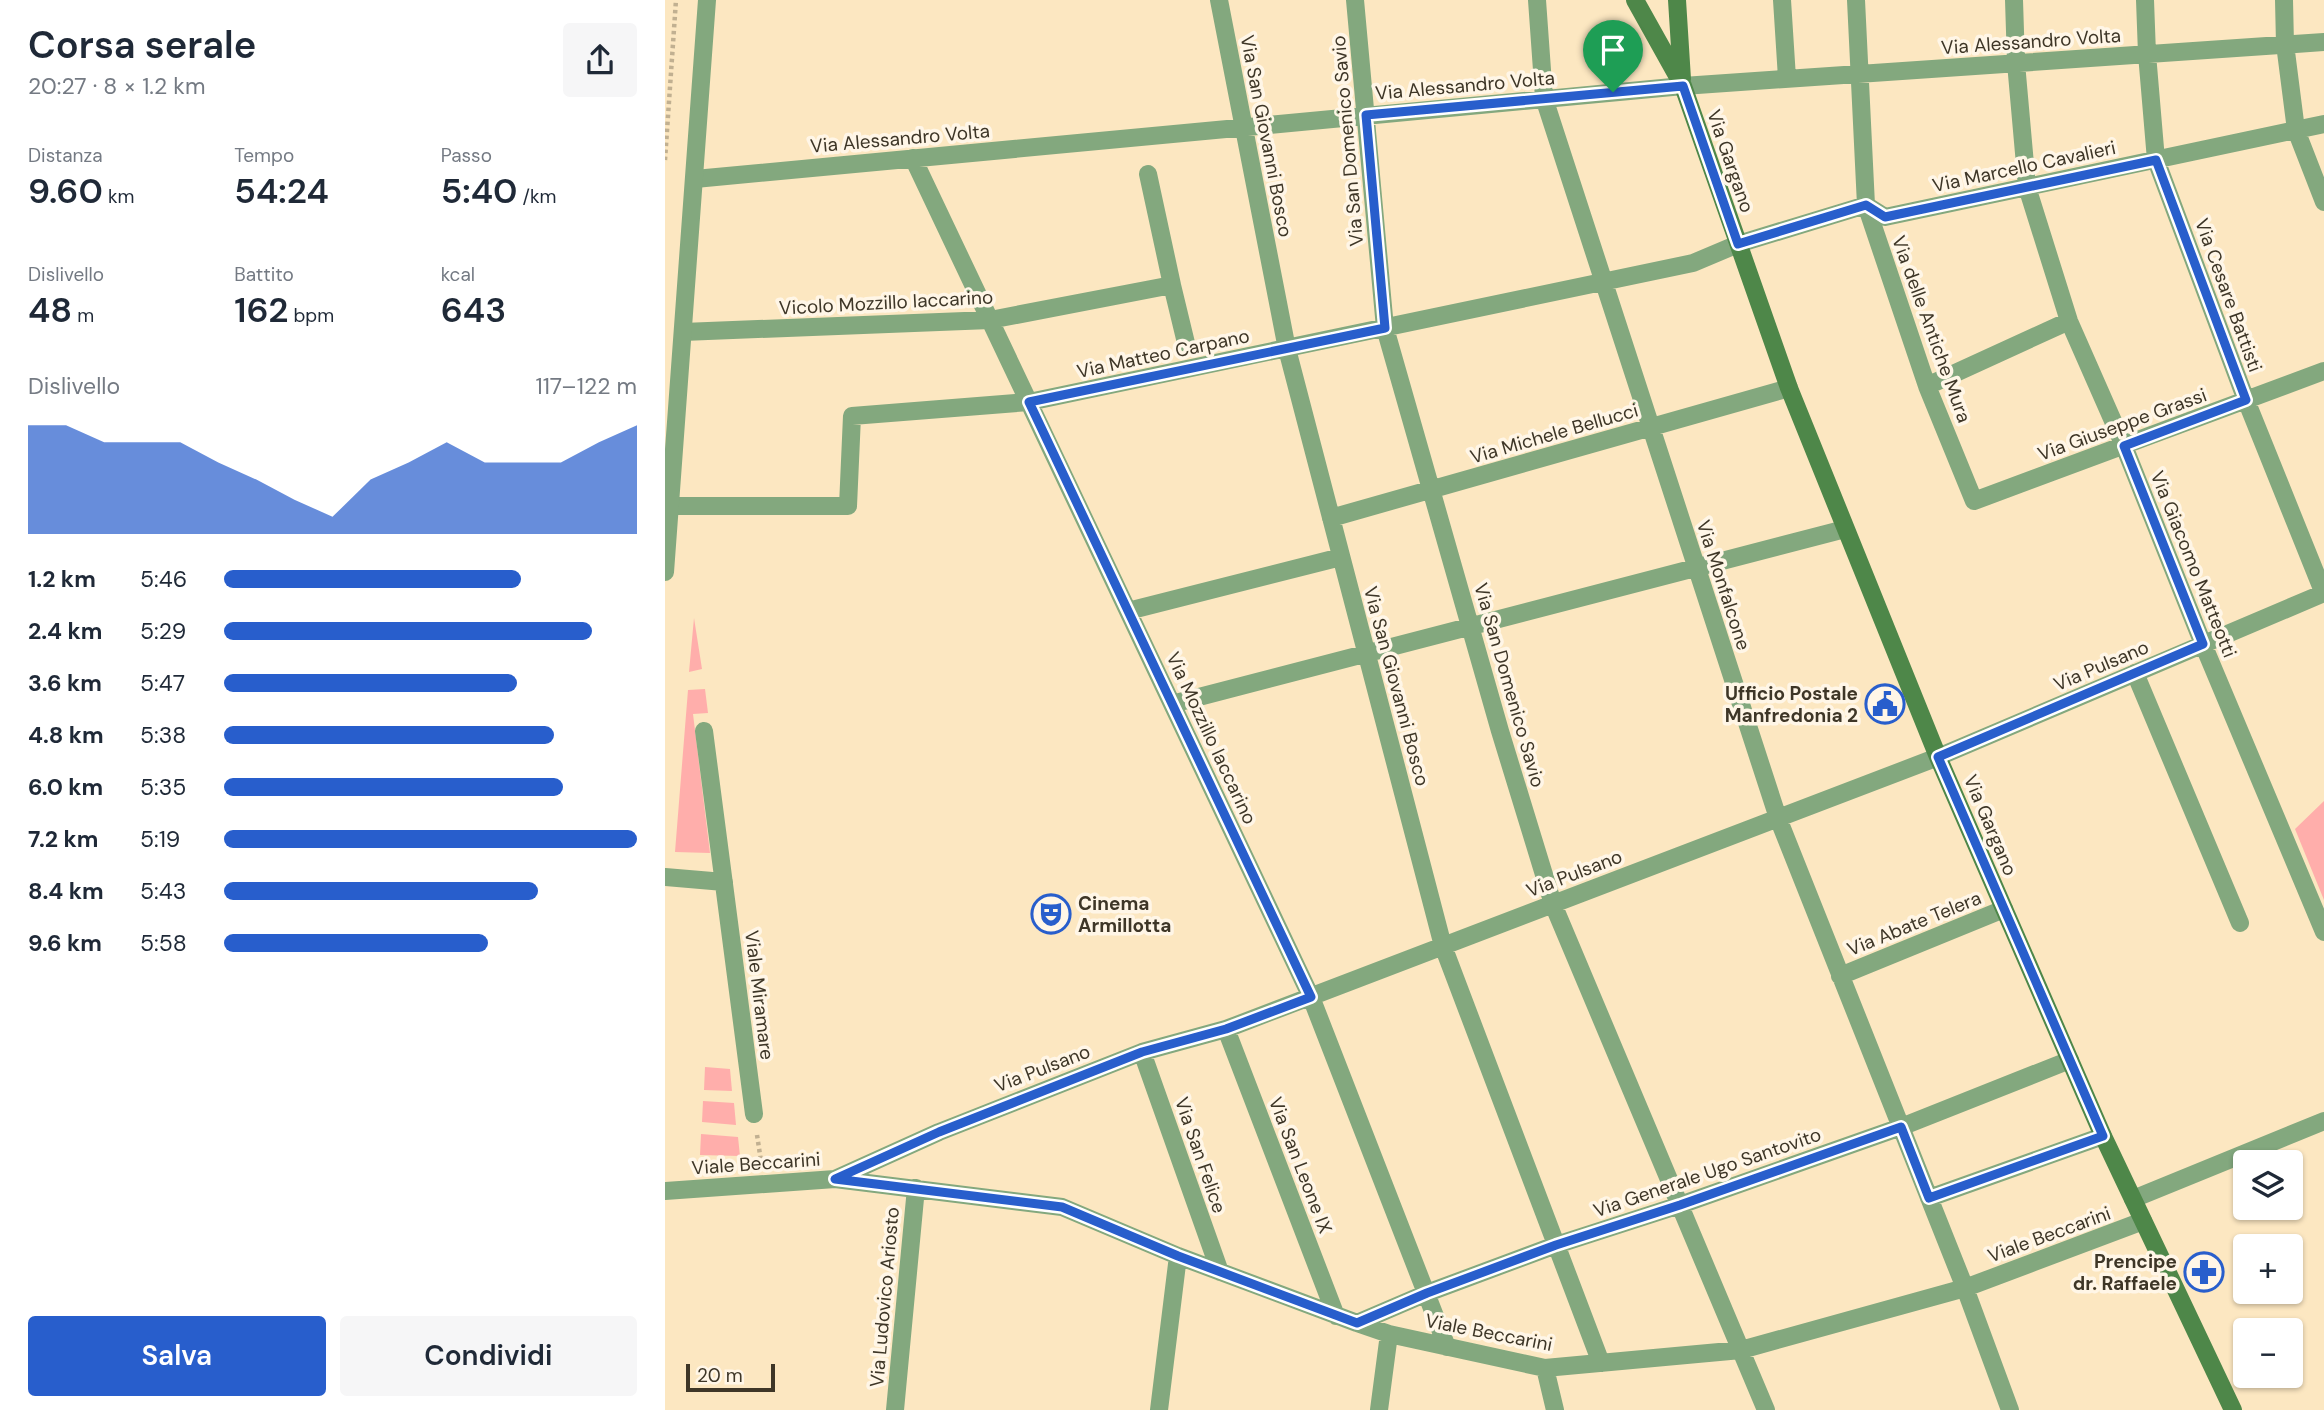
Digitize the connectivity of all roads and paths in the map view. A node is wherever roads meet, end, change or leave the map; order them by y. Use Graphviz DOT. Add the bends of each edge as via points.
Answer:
graph roads {
  1 [pos="675,0"];
  2 [pos="707,0"];
  3 [pos="1219,0"];
  4 [pos="1356,0"];
  5 [pos="1537,0"];
  6 [pos="1635,0"];
  7 [pos="1677,0"];
  8 [pos="1781,0"];
  9 [pos="1856,0"];
  10 [pos="2014,0"];
  11 [pos="2145,0"];
  12 [pos="2284,0"];
  13 [pos="2324,42"];
  14 [pos="2285,44"];
  15 [pos="2147,54"];
  16 [pos="2016,63"];
  17 [pos="1860,74"];
  18 [pos="1787,78"];
  19 [pos="1683,86"];
  20 [pos="1544,98"];
  21 [pos="1366,115"];
  22 [pos="2324,124"];
  23 [pos="1244,127"];
  24 [pos="2296,130"];
  25 [pos="913,158"];
  26 [pos="665,160"];
  27 [pos="2156,160"];
  28 [pos="1148,174"];
  29 [pos="695,179"];
  30 [pos="2027,187"];
  31 [pos="2324,202"];
  32 [pos="1866,205"];
  33 [pos="1738,244"];
  34 [pos="1603,282"];
  35 [pos="1172,285"];
  36 [pos="990,320"];
  37 [pos="2069,321"];
  38 [pos="1385,328"];
  39 [pos="683,332"];
  40 [pos="1186,343"];
  41 [pos="1287,349"];
  42 [pos="2324,372"];
  43 [pos="1927,386"];
  44 [pos="1789,388"];
  45 [pos="2246,400"];
  46 [pos="1029,402"];
  47 [pos="1651,427"];
  48 [pos="2124,446"];
  49 [pos="1432,490"];
  50 [pos="1974,501"];
  51 [pos="670,506"];
  52 [pos="1331,518"];
  53 [pos="1845,529"];
  54 [pos="1341,557"];
  55 [pos="1696,567"];
  56 [pos="665,572"];
  57 [pos="2324,593"];
  58 [pos="1128,611"];
  59 [pos="1472,626"];
  60 [pos="2203,644"];
  61 [pos="1367,654"];
  62 [pos="2135,673"];
  63 [pos="1173,704"];
  64 [pos="704,731"];
  65 [pos="1938,757"];
  66 [pos="1778,818"];
  67 [pos="665,877"];
  68 [pos="724,882"];
  69 [pos="1553,904"];
  70 [pos="2004,909"];
  71 [pos="2240,923"];
  72 [pos="2324,932"];
  73 [pos="1443,946"];
  74 [pos="1840,976"];
  75 [pos="1311,997"];
  76 [pos="1226,1029"];
  77 [pos="1142,1052"];
  78 [pos="2070,1060"];
  79 [pos="754,1114"];
  80 [pos="2324,1121"];
  81 [pos="1901,1127"];
  82 [pos="2103,1136"];
  83 [pos="835,1179"];
  84 [pos="764,1184"];
  85 [pos="915,1188"];
  86 [pos="665,1191"];
  87 [pos="1929,1198"];
  88 [pos="2133,1199"];
  89 [pos="1680,1205"];
  90 [pos="2143,1221"];
  91 [pos="1556,1245"];
  92 [pos="1178,1256"];
  93 [pos="1220,1272"];
  94 [pos="1965,1288"];
  95 [pos="1427,1293"];
  96 [pos="1336,1316"];
  97 [pos="1357,1323"];
  98 [pos="1389,1334"];
  99 [pos="1447,1347"];
  100 [pos="1741,1350"];
  101 [pos="1601,1363"];
  102 [pos="1545,1368"];
  103 [pos="895,1410"];
  104 [pos="1159,1410"];
  105 [pos="1379,1410"];
  106 [pos="1555,1410"];
  107 [pos="1766,1410"];
  108 [pos="2011,1410"];
  109 [pos="2233,1410"];
  1 -- 26 [label="path"];
  2 -- 29 [label="street"];
  3 -- 23 [label="street, Via San Giovanni Bosco"];
  4 -- 21 [label="street, Via San Domenico Savio"];
  5 -- 20 [label="street, Via Monfalcone"];
  6 -- 19 [label="main road"];
  7 -- 19 [label="main road"];
  8 -- 18 [label="street"];
  9 -- 17 [label="street, Via delle Antiche Mura"];
  10 -- 16 [label="street, Via Giacomo Matteotti"];
  11 -- 15 [label="street, Via Cesare Battisti"];
  12 -- 14 [label="street"];
  13 -- 14 [label="street, Via Alessandro Volta"];
  14 -- 15 [label="street, Via Alessandro Volta"];
  14 -- 24 [label="street"];
  15 -- 16 [label="street, Via Alessandro Volta"];
  15 -- 27 [label="street, Via Cesare Battisti"];
  16 -- 17 [label="street, Via Alessandro Volta"];
  16 -- 30 [label="street, Via Giacomo Matteotti"];
  17 -- 18 [label="street, Via Alessandro Volta"];
  17 -- 32 [label="street, Via delle Antiche Mura"];
  18 -- 19 [label="street, Via Alessandro Volta"];
  19 -- 20 [label="street, Via Alessandro Volta"];
  19 -- 33 [label="main road, Via Gargano"];
  20 -- 21 [label="street, Via Alessandro Volta"];
  20 -- 34 [label="street, Via Monfalcone"];
  21 -- 23 [label="street, Via Alessandro Volta"];
  21 -- 38 [label="street, Via San Domenico Savio"];
  22 -- 24 [label="street, Via Marcello Cavalieri"];
  23 -- 25 [label="street, Via Alessandro Volta"];
  23 -- 41 [label="street, Via San Giovanni Bosco"];
  24 -- 27 [label="street, Via Marcello Cavalieri"];
  24 -- 31 [label="street"];
  25 -- 29 [label="street, Via Alessandro Volta"];
  25 -- 36 [label="street, Via Mozzillo Iaccarino"];
  27 -- 30 [label="street, Via Marcello Cavalieri"];
  27 -- 45 [label="street, Via Cesare Battisti"];
  28 -- 35 [label="street"];
  29 -- 39 [label="street"];
  30 -- 32 [label="street, Via Marcello Cavalieri" via="1885,217"];
  30 -- 37 [label="street, Via Giacomo Matteotti"];
  32 -- 33 [label="street"];
  32 -- 43 [label="street, Via delle Antiche Mura"];
  33 -- 34 [label="street, Via Matteo Carpano" via="1693,263"];
  33 -- 44 [label="main road, Via Gargano"];
  34 -- 38 [label="street, Via Matteo Carpano"];
  34 -- 47 [label="street, Via Monfalcone"];
  35 -- 36 [label="street, Vicolo Mozzillo Iaccarino"];
  35 -- 40 [label="street"];
  36 -- 39 [label="street, Vicolo Mozzillo Iaccarino"];
  36 -- 46 [label="street, Via Mozzillo Iaccarino"];
  37 -- 43 [label="street"];
  37 -- 48 [label="street, Via Giacomo Matteotti"];
  38 -- 41 [label="street, Via Matteo Carpano"];
  38 -- 49 [label="street, Via San Domenico Savio"];
  39 -- 51 [label="street"];
  41 -- 46 [label="street, Via Matteo Carpano"];
  41 -- 52 [label="street, Via San Giovanni Bosco"];
  42 -- 45 [label="street, Via Giuseppe Grassi"];
  43 -- 50 [label="street, Via delle Antiche Mura"];
  44 -- 47 [label="street, Via Michele Bellucci"];
  44 -- 53 [label="main road, Via Gargano"];
  45 -- 48 [label="street, Via Giuseppe Grassi"];
  45 -- 57 [label="street, Via Cesare Battisti"];
  46 -- 51 [label="street, Via Matteo Carpano" via="852,416 848,506"];
  46 -- 58 [label="street, Via Mozzillo Iaccarino"];
  47 -- 49 [label="street, Via Michele Bellucci"];
  47 -- 55 [label="street, Via Monfalcone"];
  48 -- 50 [label="street, Via Giuseppe Grassi"];
  48 -- 60 [label="street, Via Giacomo Matteotti"];
  49 -- 52 [label="street, Via Michele Bellucci"];
  49 -- 59 [label="street, Via San Domenico Savio"];
  51 -- 56 [label="street"];
  52 -- 54 [label="street, Via San Giovanni Bosco"];
  53 -- 55 [label="street"];
  53 -- 65 [label="main road, Via Gargano"];
  54 -- 58 [label="street"];
  54 -- 61 [label="street, Via San Giovanni Bosco"];
  55 -- 59 [label="street"];
  55 -- 66 [label="street, Via Monfalcone"];
  57 -- 60 [label="street, Via Pulsano"];
  58 -- 63 [label="street, Via Mozzillo Iaccarino"];
  59 -- 61 [label="street"];
  59 -- 69 [label="street, Via San Domenico Savio"];
  60 -- 62 [label="street, Via Pulsano"];
  60 -- 72 [label="street, Via Giacomo Matteotti"];
  61 -- 63 [label="street"];
  61 -- 73 [label="street, Via San Giovanni Bosco"];
  62 -- 65 [label="street, Via Pulsano"];
  62 -- 71 [label="street"];
  63 -- 75 [label="street, Via Mozzillo Iaccarino"];
  64 -- 68 [label="street, Viale Miramare"];
  65 -- 66 [label="street, Via Pulsano"];
  65 -- 70 [label="main road, Via Gargano"];
  66 -- 69 [label="street, Via Pulsano"];
  66 -- 74 [label="street, Via Monfalcone"];
  67 -- 68 [label="street"];
  68 -- 79 [label="street, Viale Miramare"];
  69 -- 73 [label="street, Via Pulsano"];
  69 -- 89 [label="street, Via San Domenico Savio"];
  70 -- 74 [label="street, Via Abate Telera"];
  70 -- 78 [label="main road, Via Gargano"];
  73 -- 75 [label="street, Via Pulsano"];
  73 -- 91 [label="street, Via San Giovanni Bosco"];
  74 -- 81 [label="street, Via Monfalcone"];
  75 -- 76 [label="street, Via Pulsano"];
  75 -- 95 [label="street, Via Mozzillo Iaccarino"];
  76 -- 77 [label="street, Via Pulsano"];
  76 -- 96 [label="street, Via San Leone IX"];
  77 -- 83 [label="street, Via Pulsano" via="939,1132"];
  77 -- 93 [label="street, Via San Felice"];
  78 -- 81 [label="street, Via Generale Ugo Santovito"];
  78 -- 82 [label="main road, Via Gargano"];
  79 -- 84 [label="path"];
  80 -- 88 [label="street, Viale Beccarini"];
  81 -- 87 [label="street, Via Monfalcone"];
  81 -- 89 [label="street, Via Generale Ugo Santovito"];
  82 -- 87 [label="street"];
  82 -- 88 [label="main road, Via Gargano"];
  83 -- 84 [label="street, Viale Beccarini"];
  83 -- 85 [label="street, Viale Beccarini"];
  84 -- 86 [label="street, Viale Beccarini"];
  85 -- 92 [label="street, Viale Beccarini" via="1062,1207"];
  85 -- 103 [label="street, Via Ludovico Ariosto"];
  87 -- 94 [label="street, Via Monfalcone"];
  88 -- 90 [label="main road, Via Gargano"];
  89 -- 91 [label="street, Via Generale Ugo Santovito"];
  89 -- 100 [label="street, Via San Domenico Savio"];
  90 -- 94 [label="street, Viale Beccarini"];
  90 -- 109 [label="main road, Via Gargano"];
  91 -- 95 [label="street, Via Generale Ugo Santovito"];
  91 -- 101 [label="street, Via San Giovanni Bosco"];
  92 -- 93 [label="street, Viale Beccarini"];
  92 -- 104 [label="street"];
  93 -- 96 [label="street, Viale Beccarini"];
  94 -- 100 [label="street, Viale Beccarini"];
  94 -- 108 [label="street, Via Monfalcone"];
  95 -- 97 [label="street, Via Generale Ugo Santovito"];
  95 -- 99 [label="street, Via Mozzillo Iaccarino"];
  96 -- 97 [label="street, Viale Beccarini"];
  97 -- 98 [label="street, Viale Beccarini"];
  98 -- 99 [label="street, Viale Beccarini"];
  98 -- 105 [label="street"];
  99 -- 102 [label="street, Viale Beccarini"];
  100 -- 101 [label="street, Viale Beccarini"];
  100 -- 107 [label="street, Via San Domenico Savio"];
  101 -- 102 [label="street, Viale Beccarini"];
  102 -- 106 [label="street"];
}
